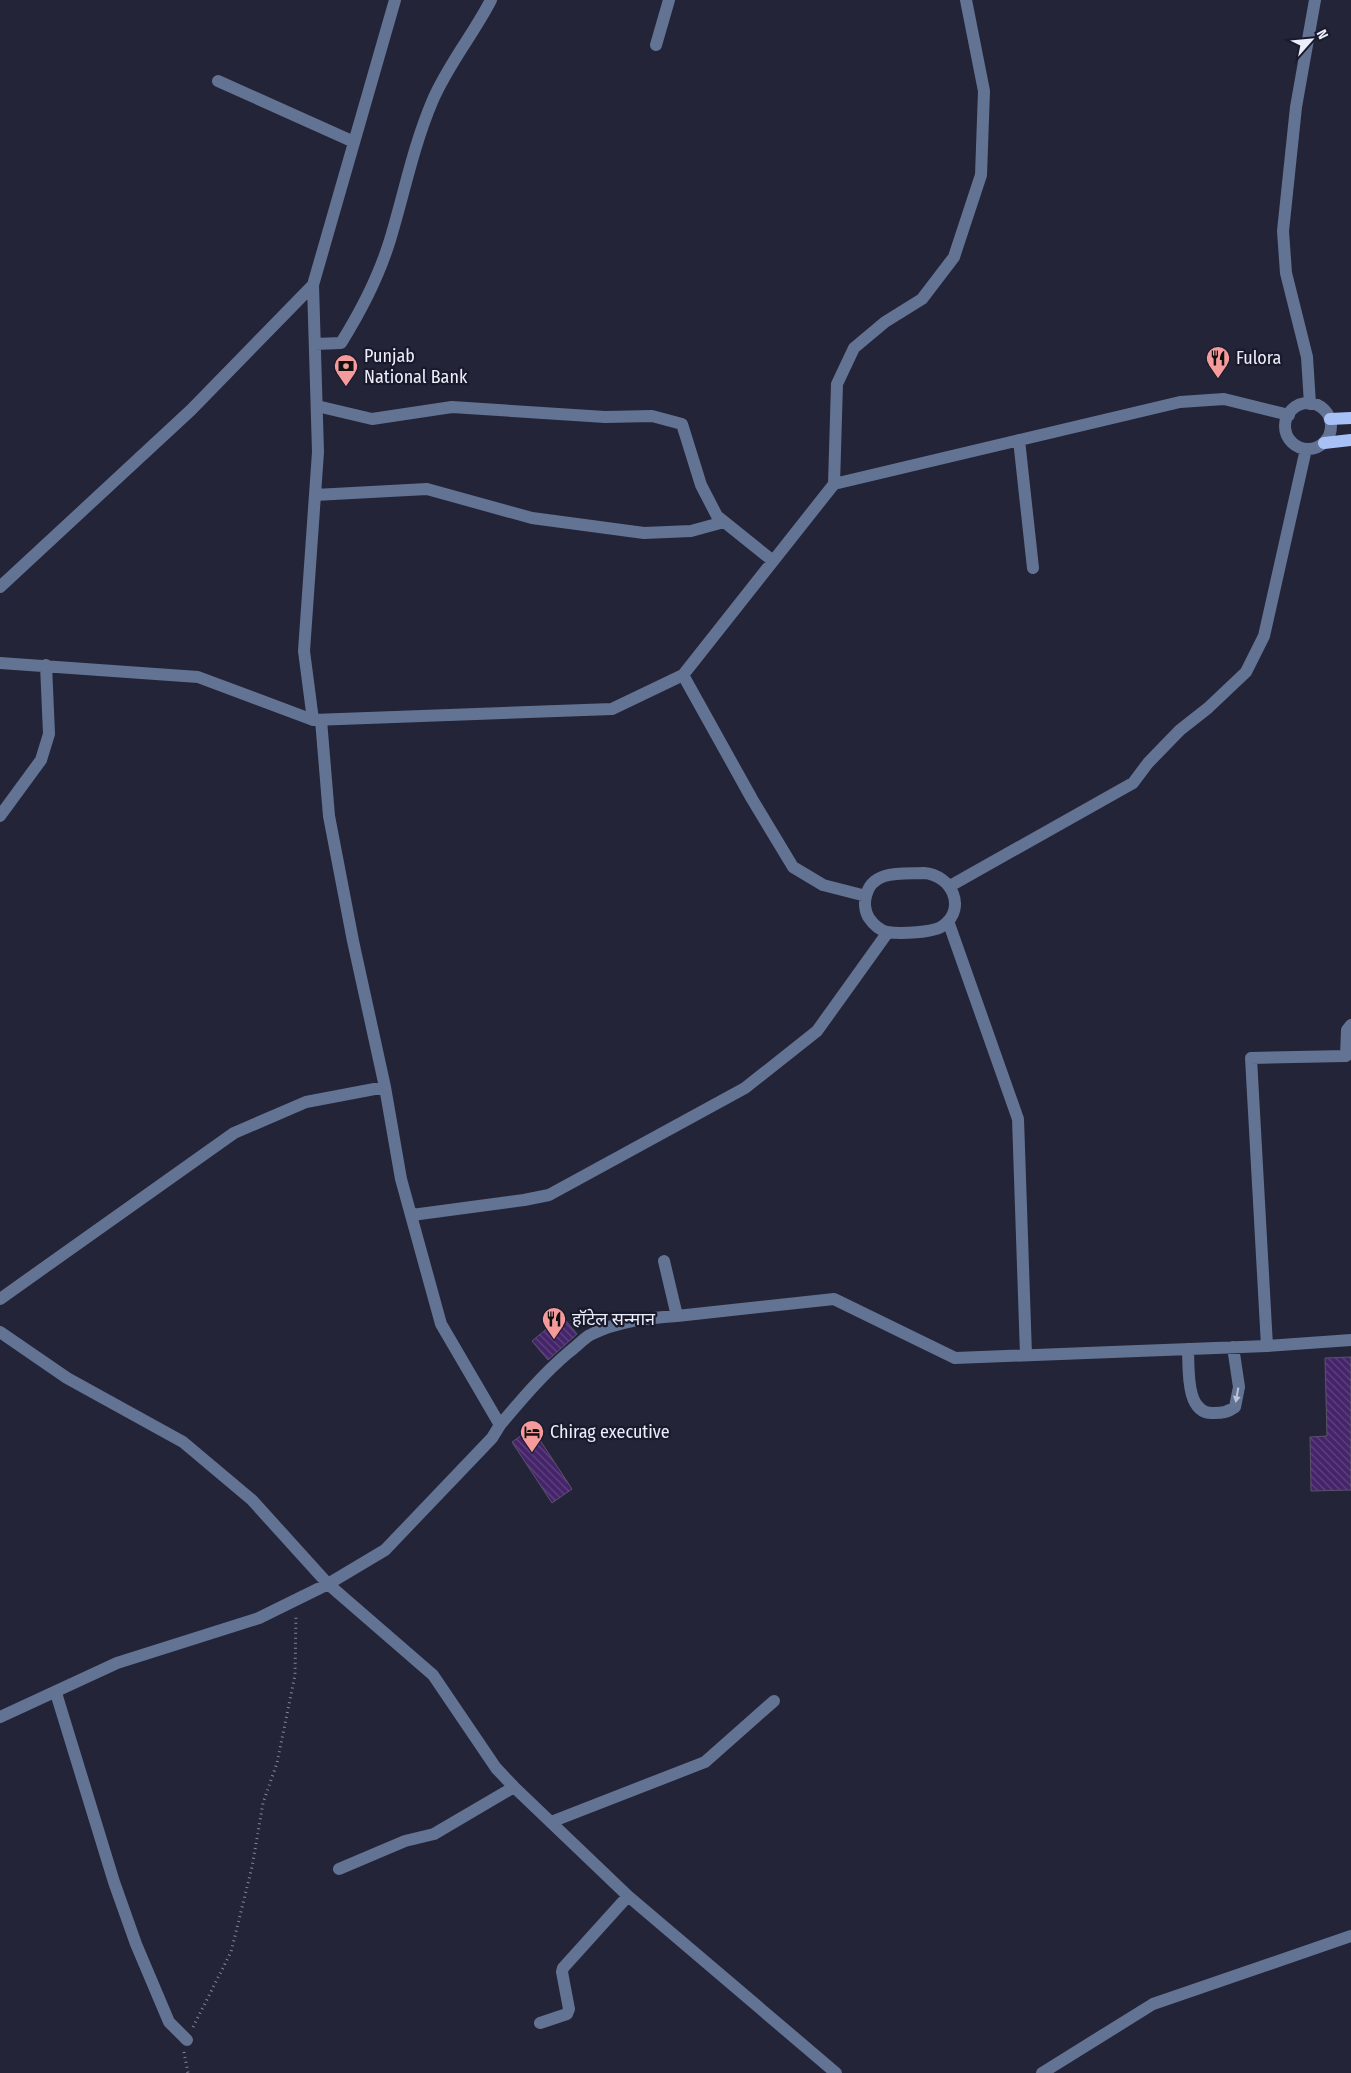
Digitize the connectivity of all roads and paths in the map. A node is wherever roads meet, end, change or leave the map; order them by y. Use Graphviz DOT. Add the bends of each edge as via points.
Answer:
graph roads {
  1 [pos="395,0"];
  2 [pos="491,0"];
  3 [pos="669,0"];
  4 [pos="966,0"];
  5 [pos="1315,0"];
  6 [pos="656,45"];
  7 [pos="218,81"];
  8 [pos="354,142"];
  9 [pos="313,285"];
  10 [pos="315,344"];
  11 [pos="1310,404"];
  12 [pos="317,406"];
  13 [pos="1289,415"];
  14 [pos="1351,418"];
  15 [pos="1330,419"];
  16 [pos="1019,440"];
  17 [pos="1351,440"];
  18 [pos="1324,443"];
  19 [pos="1306,449"];
  20 [pos="834,484"];
  21 [pos="315,495"];
  22 [pos="724,522"];
  23 [pos="773,561"];
  24 [pos="1033,568"];
  25 [pos="0,587"];
  26 [pos="0,663"];
  27 [pos="46,666"];
  28 [pos="683,675"];
  29 [pos="317,720"];
  30 [pos="0,816"];
  31 [pos="950,886"];
  32 [pos="866,896"];
  33 [pos="948,920"];
  34 [pos="888,932"];
  35 [pos="1351,1025"];
  36 [pos="385,1087"];
  37 [pos="412,1215"];
  38 [pos="664,1261"];
  39 [pos="0,1299"];
  40 [pos="677,1316"];
  41 [pos="0,1332"];
  42 [pos="1351,1340"];
  43 [pos="1267,1346"];
  44 [pos="1233,1347"];
  45 [pos="1188,1349"];
  46 [pos="1026,1355"];
  47 [pos="500,1425"];
  48 [pos="328,1584"];
  49 [pos="296,1600"];
  50 [pos="56,1693"];
  51 [pos="774,1701"];
  52 [pos="0,1717"];
  53 [pos="514,1787"];
  54 [pos="551,1822"];
  55 [pos="339,1869"];
  56 [pos="628,1896"];
  57 [pos="1351,1936"];
  58 [pos="540,2023"];
  59 [pos="187,2040"];
  60 [pos="188,2073"];
  61 [pos="836,2073"];
  62 [pos="1042,2073"];
  1 -- 8 [label="street"];
  2 -- 10 [label="street" via="432,101 407,174 390,241 358,315 341,343"];
  3 -- 6 [label="street"];
  4 -- 20 [label="street" via="984,91 981,175 954,257 922,299 884,322 854,348 837,384"];
  5 -- 11 [label="street" via="1296,107 1284,231 1286,273 1307,357"];
  7 -- 8 [label="street"];
  8 -- 9 [label="street"];
  9 -- 10 [label="street"];
  9 -- 25 [label="street" via="191,410"];
  10 -- 12 [label="street"];
  11 -- 13 [label="street" via="1298,406"];
  11 -- 15 [label="street" via="1323,408"];
  12 -- 21 [label="street"];
  12 -- 22 [label="street" via="372,419 452,407 652,416 682,424 701,486 717,516"];
  13 -- 16 [label="street" via="1224,398 1180,402"];
  13 -- 19 [label="street" via="1287,434 1294,444"];
  14 -- 15 [label="main road"];
  15 -- 18 [label="street" via="1331,432"];
  16 -- 20 [label="street"];
  16 -- 24 [label="street"];
  17 -- 18 [label="main road"];
  18 -- 19 [label="street"];
  19 -- 31 [label="street" via="1264,636 1246,672 1180,730 1133,783"];
  20 -- 23 [label="street"];
  21 -- 22 [label="street" via="427,489 532,518 644,533 691,532"];
  21 -- 29 [label="street" via="304,651"];
  22 -- 23 [label="street"];
  23 -- 28 [label="street"];
  26 -- 27 [label="street"];
  27 -- 29 [label="street" via="198,677"];
  27 -- 30 [label="street" via="49,734 41,760"];
  28 -- 29 [label="street" via="612,709"];
  28 -- 32 [label="street" via="793,867 823,885"];
  29 -- 36 [label="street" via="329,816"];
  31 -- 32 [label="street" via="942,878 930,874 884,874 871,885"];
  31 -- 33 [label="street" via="955,904"];
  32 -- 34 [label="street" via="869,918"];
  33 -- 34 [label="street" via="934,930"];
  33 -- 46 [label="street" via="1018,1119"];
  34 -- 37 [label="street" via="817,1031 746,1088 549,1195"];
  35 -- 43 [label="street" via="1346,1030 1346,1056 1251,1058"];
  36 -- 37 [label="street"];
  36 -- 39 [label="street" via="306,1102 234,1133"];
  37 -- 47 [label="street" via="441,1324"];
  38 -- 40 [label="street"];
  40 -- 46 [label="street" via="834,1299 955,1358"];
  40 -- 47 [label="street" via="641,1318 589,1336 550,1369"];
  41 -- 48 [label="street" via="67,1378 183,1442 252,1500"];
  42 -- 43 [label="street"];
  43 -- 44 [label="street"];
  44 -- 45 [label="street"];
  44 -- 45 [label="street, one-way" via="1239,1387 1235,1407 1228,1413 1208,1414 1197,1408 1191,1391"];
  45 -- 46 [label="street"];
  47 -- 48 [label="street" via="492,1438 385,1550"];
  48 -- 49 [label="street"];
  48 -- 53 [label="street" via="433,1675 496,1768"];
  49 -- 50 [label="street" via="259,1618 118,1663"];
  49 -- 59 [label="path" via="295,1675 277,1763 263,1803 250,1876 231,1952"];
  50 -- 52 [label="street"];
  50 -- 59 [label="street" via="136,1944 169,2022"];
  51 -- 54 [label="street" via="705,1762"];
  53 -- 54 [label="street"];
  53 -- 55 [label="street" via="434,1834 405,1841"];
  54 -- 56 [label="street"];
  56 -- 58 [label="street" via="564,1968 567,2014"];
  56 -- 61 [label="street"];
  57 -- 62 [label="street" via="1153,2004"];
  59 -- 60 [label="path" via="183,2055"];
}
